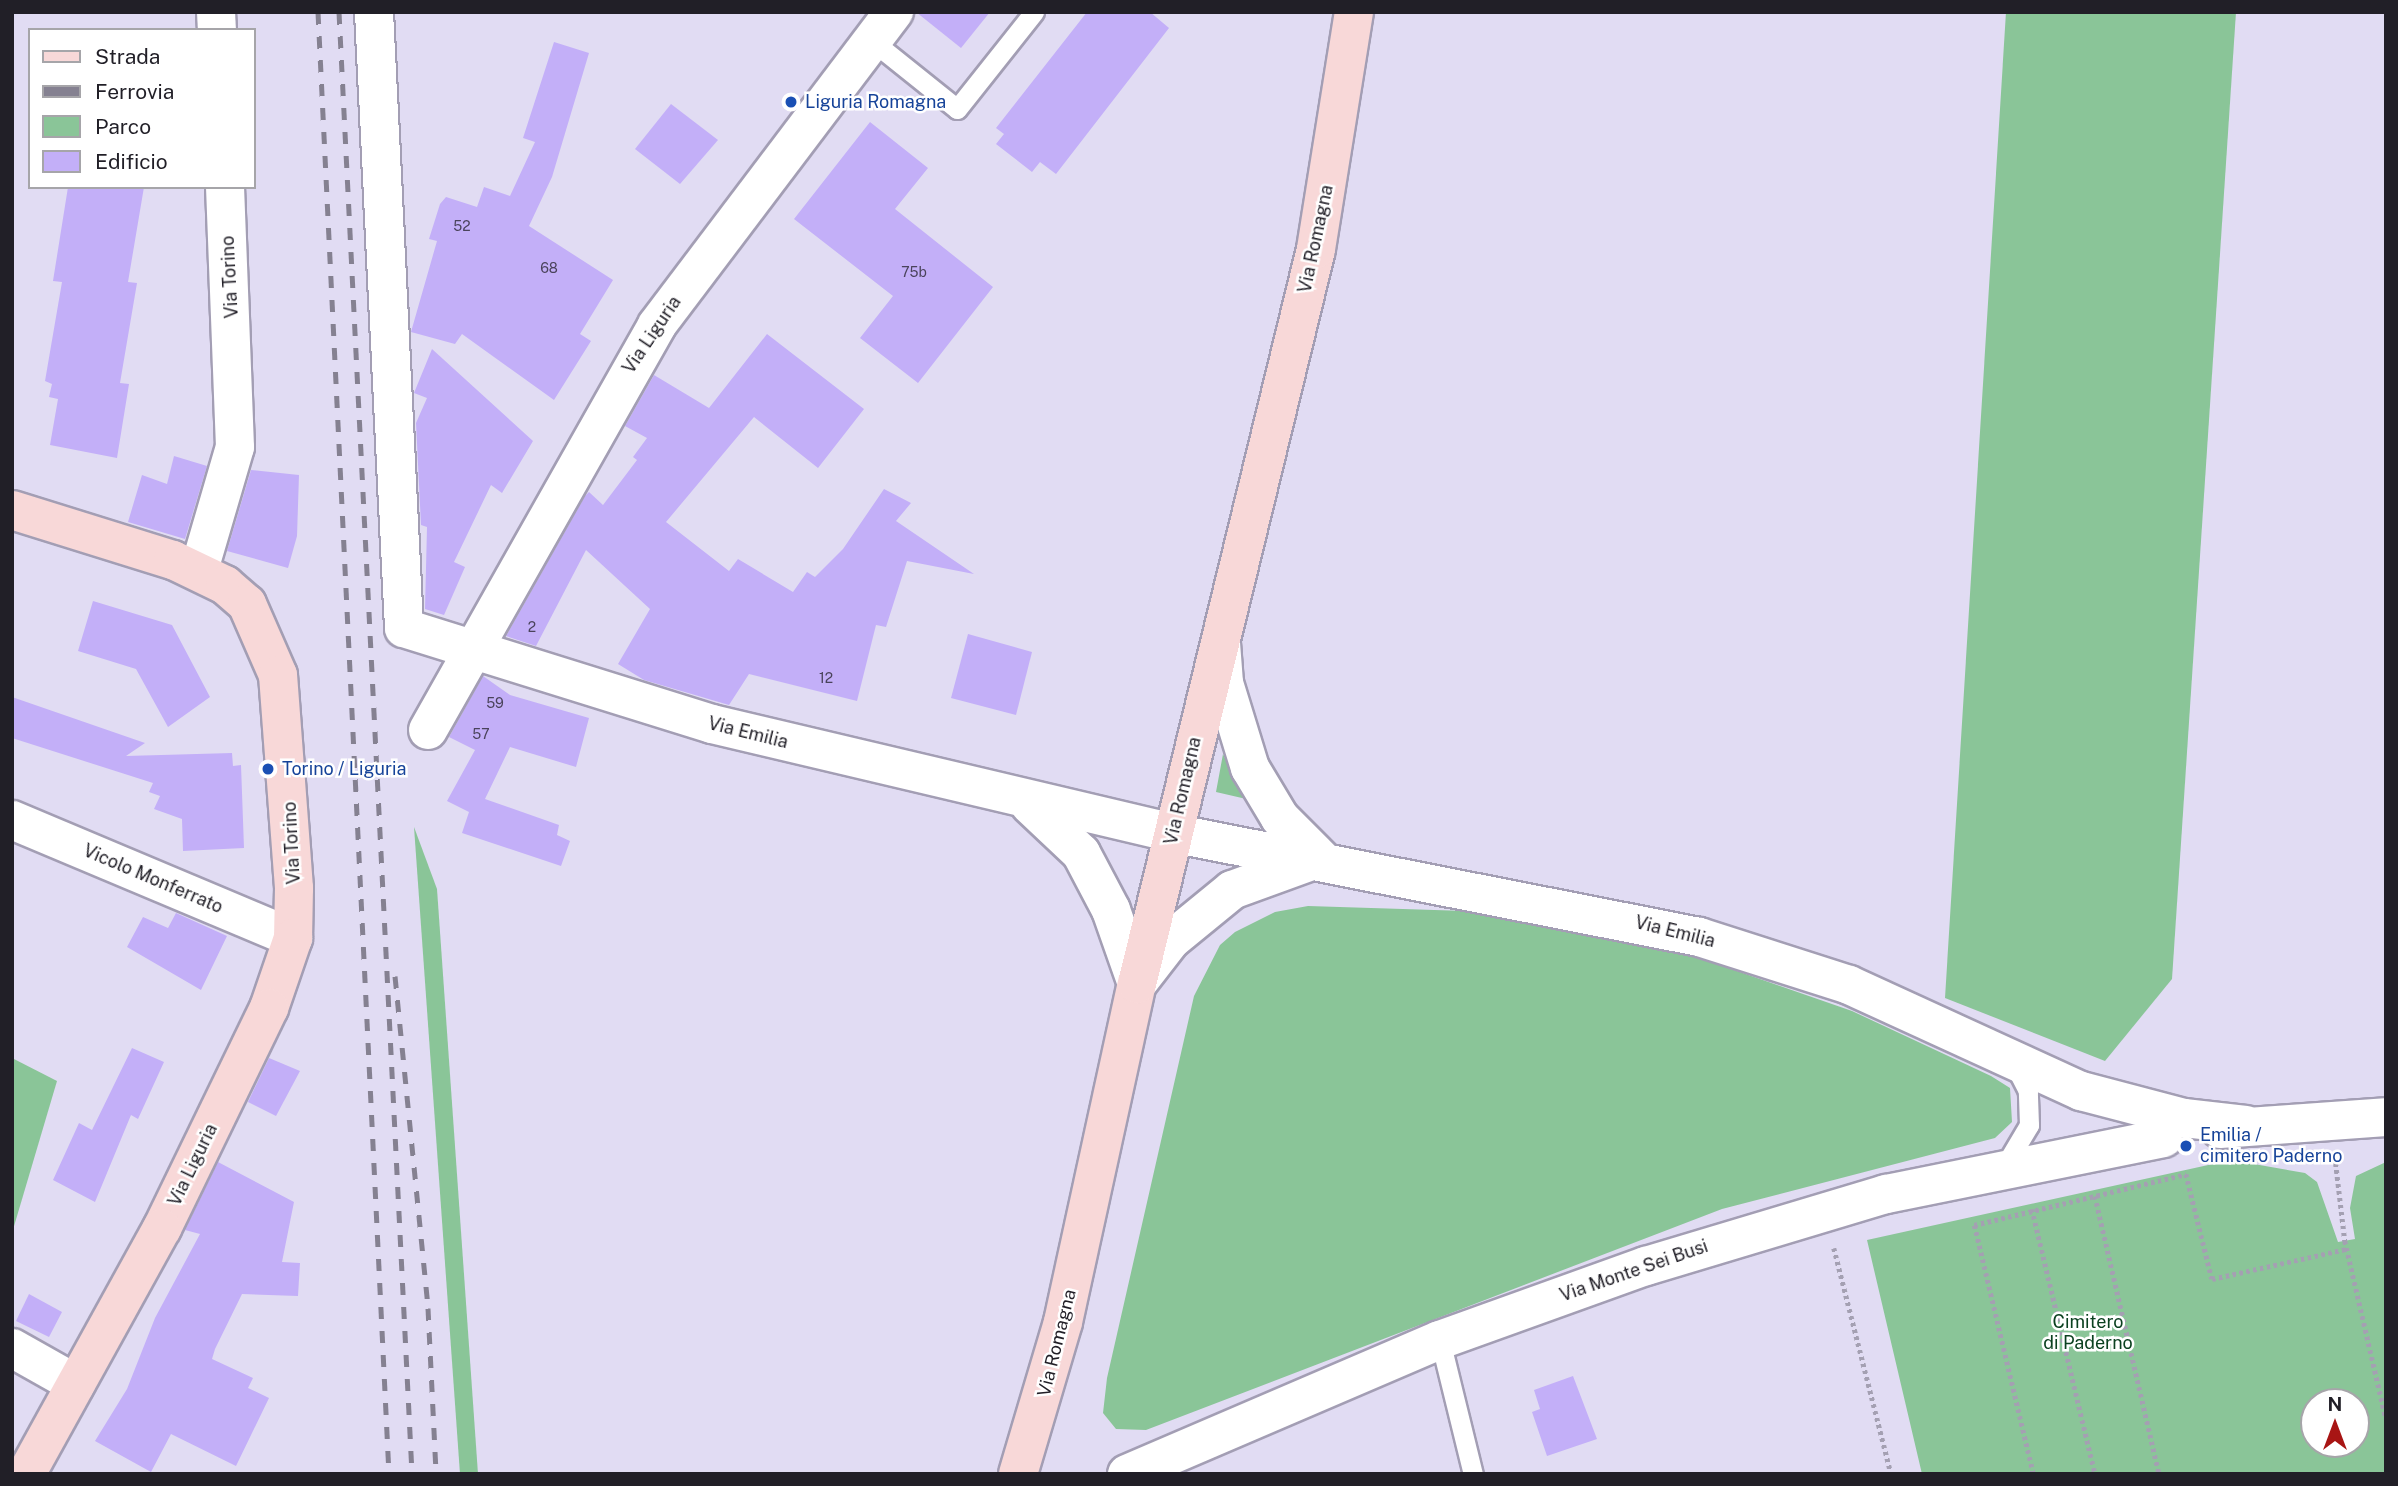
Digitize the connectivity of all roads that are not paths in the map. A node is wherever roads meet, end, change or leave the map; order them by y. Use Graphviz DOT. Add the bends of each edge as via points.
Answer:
graph roads {
  1 [pos="374,12"];
  2 [pos="1034,12"];
  3 [pos="1338,12"];
  4 [pos="1354,12"];
  5 [pos="882,26"];
  6 [pos="1338,105"];
  7 [pos="225,189"];
  8 [pos="12,510"];
  9 [pos="199,570"];
  10 [pos="1220,635"];
  11 [pos="471,653"];
  12 [pos="428,730"];
  13 [pos="1028,803"];
  14 [pos="12,820"];
  15 [pos="1172,833"];
  16 [pos="1322,860"];
  17 [pos="293,939"];
  18 [pos="1136,984"];
  19 [pos="2011,1058"];
  20 [pos="2081,1091"];
  21 [pos="2386,1117"];
  22 [pos="2246,1125"];
  23 [pos="2163,1138"];
  24 [pos="2004,1167"];
  25 [pos="1440,1340"];
  26 [pos="12,1348"];
  27 [pos="76,1384"];
  28 [pos="26,1474"];
  29 [pos="1018,1474"];
  30 [pos="1127,1474"];
  31 [pos="1473,1474"];
  1 -- 11 [label="street" via="404,628"];
  2 -- 5 [label="lane, Via Liguria" via="957,109"];
  3 -- 6 [label="main road, Via Romagna"];
  4 -- 6 [label="main road, Via Romagna"];
  5 -- 11 [label="street, Via Liguria" via="657,325"];
  6 -- 10 [label="main road, Via Romagna" via="1316,249"];
  7 -- 9 [label="street, Via Torino" via="235,447"];
  8 -- 9 [label="main road, Via Torino"];
  9 -- 17 [label="main road, Via Torino" via="247,604 278,675 290,798"];
  10 -- 15 [label="main road, Via Romagna"];
  10 -- 16 [label="street" via="1224,683 1250,768 1280,818"];
  11 -- 12 [label="street, Via Liguria"];
  11 -- 13 [label="street, Via Emilia" via="712,724"];
  13 -- 15 [label="street, Via Emilia"];
  13 -- 18 [label="street, Via Emilia" via="1081,853 1111,910"];
  14 -- 17 [label="street, Vicolo Monferrato"];
  15 -- 16 [label="street, Via Emilia"];
  15 -- 18 [label="main road, Via Romagna"];
  16 -- 18 [label="street, Via Emilia" via="1286,866 1232,891 1171,940"];
  16 -- 19 [label="street, Via Emilia" via="1710,940 1849,985"];
  17 -- 27 [label="main road, Via Liguria" via="252,1046"];
  18 -- 29 [label="main road, Via Romagna" via="1063,1322"];
  19 -- 20 [label="street, Via Emilia"];
  19 -- 24 [label="lane" via="2030,1108 2025,1139"];
  20 -- 22 [label="street, Via Emilia" via="2184,1118"];
  20 -- 23 [label="street, Via Emilia" via="2118,1125"];
  21 -- 22 [label="street, Via Emilia"];
  22 -- 23 [label="street, Via Emilia"];
  23 -- 24 [label="street, Via Monte Sei Busi"];
  24 -- 25 [label="street, Via Monte Sei Busi" via="1824,1210"];
  25 -- 30 [label="street, Via Monte Sei Busi"];
  25 -- 31 [label="lane"];
  26 -- 27 [label="street"];
  27 -- 28 [label="main road, Via Liguria"];
}
